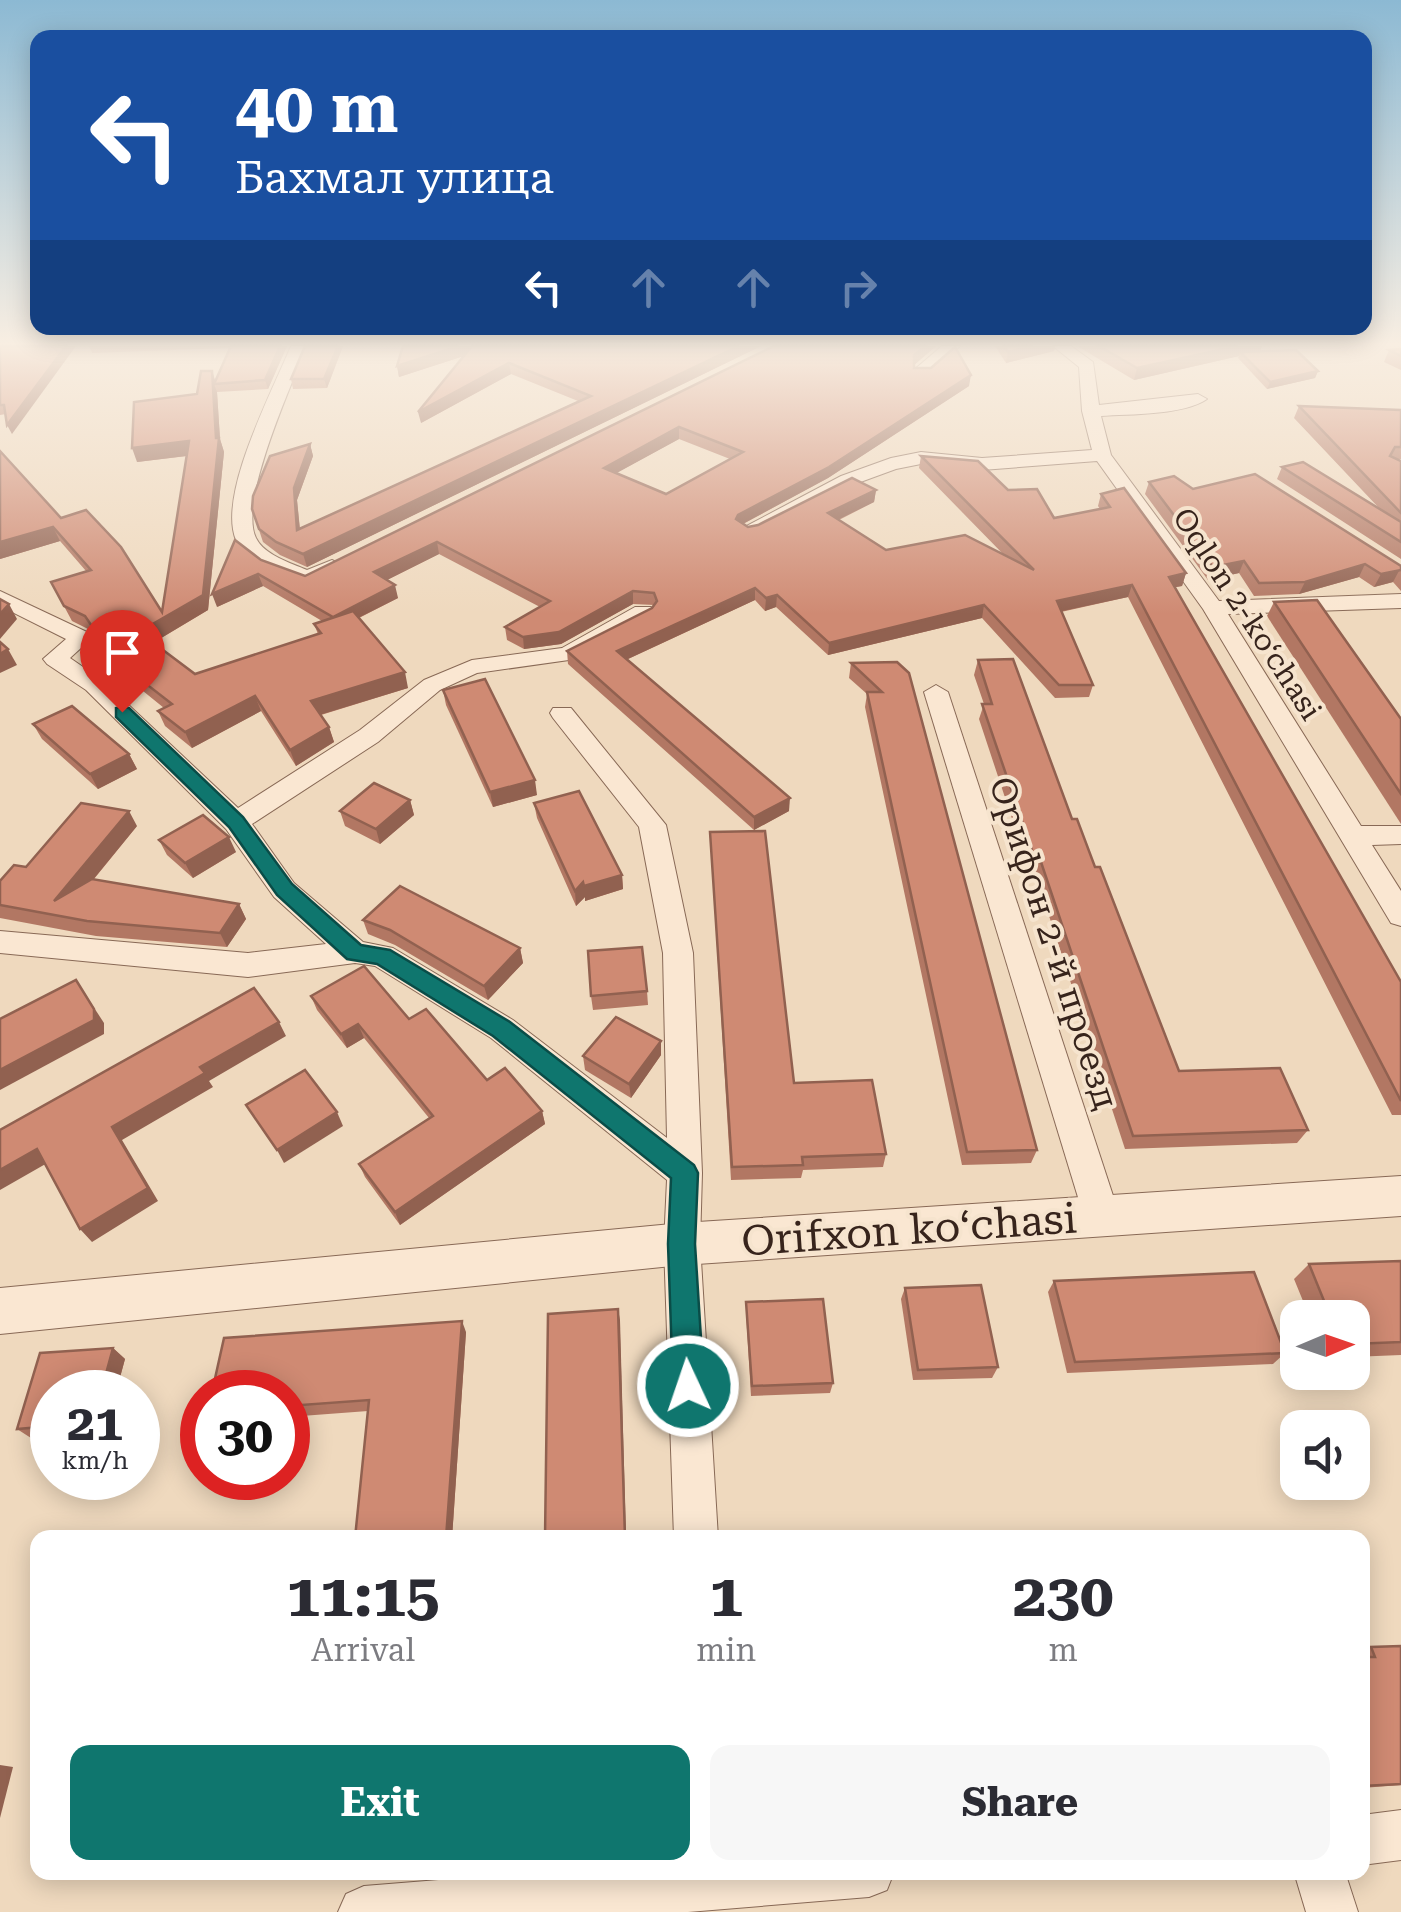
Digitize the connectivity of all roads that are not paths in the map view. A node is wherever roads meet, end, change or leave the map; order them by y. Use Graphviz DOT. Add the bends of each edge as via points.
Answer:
graph roads {
  1 [pos="265,435"];
  2 [pos="1097,435"];
  3 [pos="1102,454"];
  4 [pos="750,530"];
  5 [pos="359,553"];
  6 [pos="0,598"];
  7 [pos="1401,601"];
  8 [pos="1213,608"];
  9 [pos="644,612"];
  10 [pos="936,692"];
  11 [pos="562,713"];
  12 [pos="236,822"];
  13 [pos="1354,836"];
  14 [pos="1401,836"];
  15 [pos="1401,915"];
  16 [pos="0,942"];
  17 [pos="354,952"];
  18 [pos="685,1173"];
  19 [pos="1401,1196"];
  20 [pos="1102,1217"];
  21 [pos="682,1244"];
  22 [pos="0,1311"];
  23 [pos="696,1530"];
  24 [pos="1401,1836"];
  25 [pos="1370,1839"];
  26 [pos="796,1880"];
  27 [pos="1322,1880"];
  28 [pos="713,1889"];
  29 [pos="364,1912"];
  30 [pos="1332,1912"];
  1 -- 5 [label="street" via="244,492 240,525 250,546 307,579"];
  2 -- 3 [label="street, Oqlon 2-ko‘chasi"];
  3 -- 4 [label="street" via="891,464"];
  3 -- 8 [label="street, Oqlon 2-ko‘chasi"];
  6 -- 12 [label="street" via="81,638 55,659 94,685"];
  7 -- 8 [label="street"];
  8 -- 13 [label="street, Oqlon 2-ko‘chasi"];
  9 -- 12 [label="street" via="568,654 472,668 432,685 370,736"];
  10 -- 20 [label="street, Орифон 2-й проезд"];
  11 -- 18 [label="street" via="652,825 678,954"];
  12 -- 17 [label="street" via="284,890"];
  13 -- 14 [label="street"];
  13 -- 15 [label="street, Oqlon 2-ko‘chasi"];
  16 -- 17 [label="street" via="248,965"];
  17 -- 18 [label="street" via="382,956 502,1029"];
  18 -- 21 [label="street"];
  19 -- 20 [label="street, Orifxon koʻchasi"];
  20 -- 21 [label="street, Orifxon koʻchasi"];
  21 -- 22 [label="street, Orifxon koʻchasi"];
  21 -- 23 [label="street"];
  24 -- 25 [label="street"];
  26 -- 28 [label="street"];
  27 -- 30 [label="street"];
  28 -- 29 [label="street"];
}
